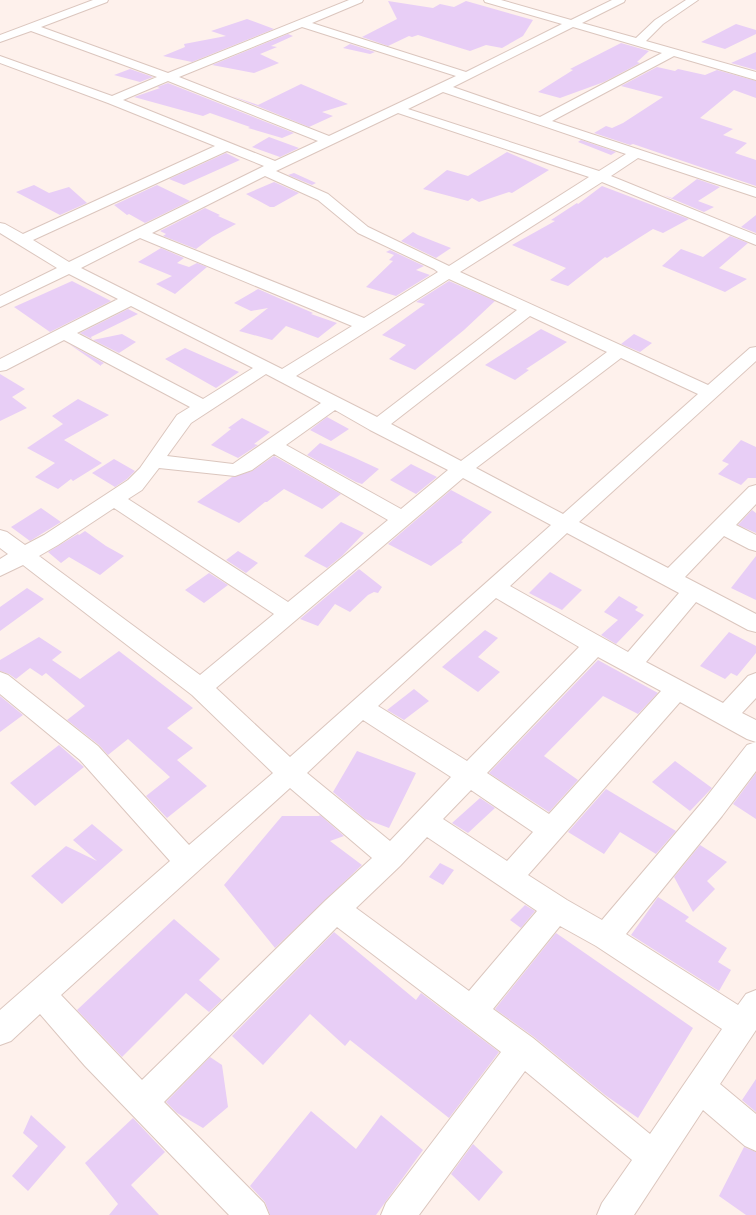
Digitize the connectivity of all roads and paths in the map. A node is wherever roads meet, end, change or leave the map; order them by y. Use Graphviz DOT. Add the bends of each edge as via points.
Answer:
graph roads {
  1 [pos="103,0"];
  2 [pos="358,0"];
  3 [pos="489,0"];
  4 [pos="620,0"];
  5 [pos="692,0"];
  6 [pos="301,23"];
  7 [pos="572,24"];
  8 [pos="30,27"];
  9 [pos="0,39"];
  10 [pos="639,42"];
  11 [pos="673,52"];
  12 [pos="0,59"];
  13 [pos="467,76"];
  14 [pos="756,76"];
  15 [pos="168,77"];
  16 [pos="442,88"];
  17 [pos="112,100"];
  18 [pos="397,109"];
  19 [pos="542,121"];
  20 [pos="330,141"];
  21 [pos="227,146"];
  22 [pos="637,153"];
  23 [pos="271,169"];
  24 [pos="600,176"];
  25 [pos="756,193"];
  26 [pos="0,227"];
  27 [pos="140,233"];
  28 [pos="22,240"];
  29 [pos="756,240"];
  30 [pos="69,268"];
  31 [pos="448,273"];
  32 [pos="131,298"];
  33 [pos="1,301"];
  34 [pos="529,310"];
  35 [pos="365,325"];
  36 [pos="64,333"];
  37 [pos="620,351"];
  38 [pos="753,358"];
  39 [pos="0,366"];
  40 [pos="266,367"];
  41 [pos="283,376"];
  42 [pos="711,393"];
  43 [pos="334,402"];
  44 [pos="203,406"];
  45 [pos="377,426"];
  46 [pos="273,446"];
  47 [pos="154,461"];
  48 [pos="461,470"];
  49 [pos="754,498"];
  50 [pos="114,499"];
  51 [pos="402,519"];
  52 [pos="564,524"];
  53 [pos="723,526"];
  54 [pos="0,537"];
  55 [pos="756,544"];
  56 [pos="24,555"];
  57 [pos="0,568"];
  58 [pos="670,579"];
  59 [pos="494,586"];
  60 [pos="692,591"];
  61 [pos="289,613"];
  62 [pos="756,624"];
  63 [pos="595,645"];
  64 [pos="631,664"];
  65 [pos="0,681"];
  66 [pos="756,682"];
  67 [pos="200,688"];
  68 [pos="677,689"];
  69 [pos="361,707"];
  70 [pos="726,715"];
  71 [pos="756,732"];
  72 [pos="756,752"];
  73 [pos="290,773"];
  74 [pos="469,775"];
  75 [pos="425,821"];
  76 [pos="552,830"];
  77 [pos="392,858"];
  78 [pos="188,862"];
  79 [pos="510,877"];
  80 [pos="336,909"];
  81 [pos="557,909"];
  82 [pos="606,937"];
  83 [pos="41,994"];
  84 [pos="472,1011"];
  85 [pos="749,1015"];
  86 [pos="0,1030"];
  87 [pos="522,1049"];
  88 [pos="700,1087"];
  89 [pos="142,1102"];
  90 [pos="756,1135"];
  91 [pos="653,1157"];
  92 [pos="252,1215"];
  93 [pos="398,1215"];
  94 [pos="614,1215"];
  1 -- 8 [label="street"];
  2 -- 6 [label="street"];
  3 -- 7 [label="street"];
  4 -- 7 [label="street"];
  5 -- 10 [label="street" via="659,22"];
  6 -- 13 [label="street"];
  6 -- 15 [label="street"];
  7 -- 10 [label="street"];
  7 -- 13 [label="street"];
  8 -- 9 [label="street"];
  8 -- 15 [label="street"];
  10 -- 11 [label="street"];
  11 -- 14 [label="street"];
  11 -- 19 [label="street"];
  12 -- 17 [label="street"];
  13 -- 16 [label="street"];
  15 -- 17 [label="street"];
  15 -- 20 [label="street"];
  16 -- 18 [label="street"];
  16 -- 19 [label="street"];
  17 -- 21 [label="street"];
  18 -- 20 [label="street"];
  18 -- 24 [label="street"];
  19 -- 22 [label="street"];
  20 -- 23 [label="street"];
  21 -- 23 [label="street"];
  21 -- 28 [label="street"];
  22 -- 24 [label="street"];
  22 -- 25 [label="street"];
  23 -- 27 [label="street"];
  23 -- 31 [label="street" via="323,197 363,230 440,266"];
  24 -- 29 [label="street"];
  24 -- 31 [label="street"];
  26 -- 28 [label="street"];
  27 -- 30 [label="street"];
  27 -- 35 [label="street"];
  28 -- 30 [label="street"];
  30 -- 32 [label="street"];
  30 -- 33 [label="street"];
  31 -- 34 [label="street"];
  31 -- 35 [label="street"];
  32 -- 36 [label="street"];
  32 -- 40 [label="street"];
  34 -- 37 [label="street"];
  34 -- 45 [label="street"];
  35 -- 41 [label="street"];
  36 -- 39 [label="street"];
  36 -- 44 [label="street"];
  37 -- 42 [label="street"];
  37 -- 48 [label="street"];
  38 -- 42 [label="street"];
  40 -- 41 [label="street"];
  40 -- 44 [label="street"];
  41 -- 43 [label="street"];
  42 -- 52 [label="street"];
  43 -- 45 [label="street"];
  43 -- 46 [label="street"];
  44 -- 47 [label="street" via="184,419"];
  45 -- 48 [label="street"];
  46 -- 47 [label="street" via="235,470"];
  46 -- 51 [label="street"];
  47 -- 50 [label="street" via="135,485"];
  48 -- 51 [label="street"];
  48 -- 52 [label="street"];
  49 -- 53 [label="street"];
  50 -- 56 [label="street"];
  50 -- 61 [label="street"];
  51 -- 61 [label="street"];
  52 -- 58 [label="street"];
  52 -- 59 [label="street"];
  53 -- 55 [label="street"];
  53 -- 58 [label="street"];
  54 -- 56 [label="street"];
  56 -- 57 [label="street"];
  56 -- 67 [label="street"];
  58 -- 60 [label="street"];
  59 -- 63 [label="street"];
  59 -- 69 [label="street"];
  60 -- 62 [label="street"];
  60 -- 64 [label="street"];
  61 -- 67 [label="street"];
  63 -- 64 [label="street"];
  63 -- 74 [label="street"];
  64 -- 68 [label="street"];
  65 -- 78 [label="street" via="89,753"];
  66 -- 70 [label="street"];
  67 -- 73 [label="street"];
  68 -- 70 [label="street"];
  68 -- 76 [label="street"];
  69 -- 73 [label="street"];
  69 -- 74 [label="street"];
  70 -- 71 [label="street"];
  72 -- 82 [label="street"];
  73 -- 77 [label="street"];
  73 -- 78 [label="street"];
  74 -- 75 [label="street"];
  74 -- 76 [label="street"];
  75 -- 77 [label="street"];
  75 -- 79 [label="street"];
  76 -- 79 [label="street"];
  77 -- 80 [label="street"];
  78 -- 83 [label="street"];
  79 -- 81 [label="street"];
  80 -- 84 [label="street"];
  80 -- 89 [label="street"];
  81 -- 82 [label="street"];
  81 -- 84 [label="street"];
  82 -- 85 [label="street"];
  83 -- 86 [label="street"];
  83 -- 89 [label="street"];
  84 -- 87 [label="street"];
  85 -- 88 [label="street"];
  87 -- 91 [label="street"];
  87 -- 93 [label="street"];
  88 -- 90 [label="street"];
  88 -- 91 [label="street"];
  89 -- 92 [label="street"];
  91 -- 94 [label="street"];
}
